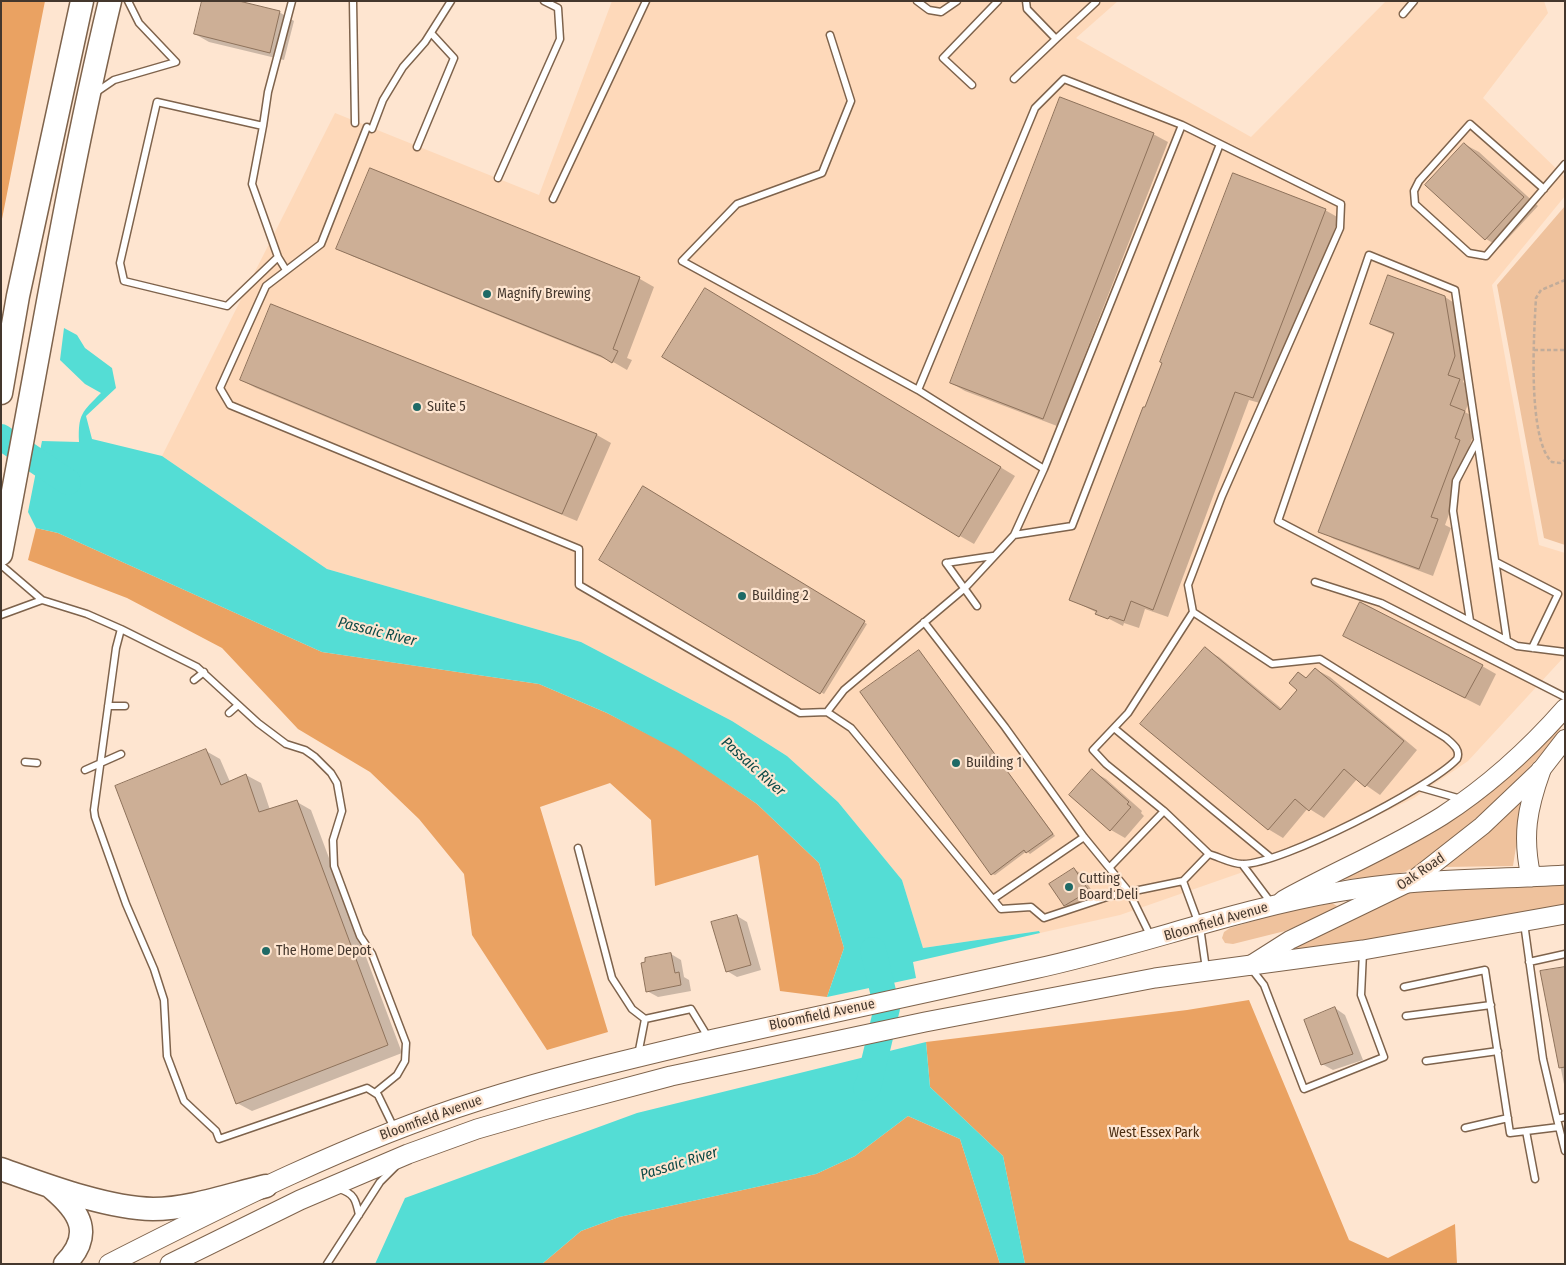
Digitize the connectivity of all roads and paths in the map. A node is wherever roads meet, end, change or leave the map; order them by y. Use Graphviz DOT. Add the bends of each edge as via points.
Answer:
graph roads {
  1 [pos="82,1"];
  2 [pos="110,1"];
  3 [pos="128,1"];
  4 [pos="292,1"];
  5 [pos="354,1"];
  6 [pos="452,1"];
  7 [pos="544,1"];
  8 [pos="646,1"];
  9 [pos="917,1"];
  10 [pos="957,1"];
  11 [pos="998,1"];
  12 [pos="1026,1"];
  13 [pos="1414,1"];
  14 [pos="1096,2"];
  15 [pos="1403,14"];
  16 [pos="430,33"];
  17 [pos="830,35"];
  18 [pos="1056,39"];
  19 [pos="1014,80"];
  20 [pos="972,85"];
  21 [pos="88,98"];
  22 [pos="355,123"];
  23 [pos="1182,125"];
  24 [pos="263,126"];
  25 [pos="1220,144"];
  26 [pos="417,147"];
  27 [pos="1565,164"];
  28 [pos="498,178"];
  29 [pos="1544,189"];
  30 [pos="553,199"];
  31 [pos="278,257"];
  32 [pos="286,270"];
  33 [pos="1565,280"];
  34 [pos="1533,350"];
  35 [pos="1565,350"];
  36 [pos="918,390"];
  37 [pos="1,393"];
  38 [pos="1477,440"];
  39 [pos="1565,460"];
  40 [pos="1044,469"];
  41 [pos="1014,535"];
  42 [pos="1,554"];
  43 [pos="993,556"];
  44 [pos="1496,562"];
  45 [pos="1,565"];
  46 [pos="1315,582"];
  47 [pos="964,588"];
  48 [pos="42,600"];
  49 [pos="977,606"];
  50 [pos="1192,612"];
  51 [pos="1,616"];
  52 [pos="1470,621"];
  53 [pos="924,622"];
  54 [pos="121,630"];
  55 [pos="1507,641"];
  56 [pos="1532,648"];
  57 [pos="1565,652"];
  58 [pos="204,672"];
  59 [pos="194,680"];
  60 [pos="1565,697"];
  61 [pos="238,705"];
  62 [pos="108,706"];
  63 [pos="125,706"];
  64 [pos="1565,708"];
  65 [pos="827,712"];
  66 [pos="230,713"];
  67 [pos="1114,728"];
  68 [pos="1565,739"];
  69 [pos="121,754"];
  70 [pos="26,762"];
  71 [pos="37,763"];
  72 [pos="100,763"];
  73 [pos="85,770"];
  74 [pos="1541,770"];
  75 [pos="1419,787"];
  76 [pos="1465,800"];
  77 [pos="1164,811"];
  78 [pos="1084,837"];
  79 [pos="578,848"];
  80 [pos="1209,854"];
  81 [pos="1270,858"];
  82 [pos="1242,864"];
  83 [pos="1110,867"];
  84 [pos="1565,875"];
  85 [pos="1531,877"];
  86 [pos="1183,881"];
  87 [pos="1412,882"];
  88 [pos="1129,892"];
  89 [pos="993,899"];
  90 [pos="1273,905"];
  91 [pos="1565,914"];
  92 [pos="1524,922"];
  93 [pos="1200,927"];
  94 [pos="1152,940"];
  95 [pos="1363,950"];
  96 [pos="1565,954"];
  97 [pos="1530,962"];
  98 [pos="1249,966"];
  99 [pos="1206,971"];
  100 [pos="1404,987"];
  101 [pos="1491,1004"];
  102 [pos="1406,1016"];
  103 [pos="645,1019"];
  104 [pos="710,1040"];
  105 [pos="1498,1051"];
  106 [pos="638,1056"];
  107 [pos="1426,1061"];
  108 [pos="376,1092"];
  109 [pos="1565,1117"];
  110 [pos="1508,1118"];
  111 [pos="1557,1119"];
  112 [pos="1559,1127"];
  113 [pos="1464,1128"];
  114 [pos="395,1130"];
  115 [pos="1526,1131"];
  116 [pos="1565,1150"];
  117 [pos="408,1154"];
  118 [pos="1,1169"];
  119 [pos="1534,1179"];
  120 [pos="50,1186"];
  121 [pos="266,1186"];
  122 [pos="330,1187"];
  123 [pos="359,1215"];
  124 [pos="65,1264"];
  125 [pos="108,1264"];
  126 [pos="170,1264"];
  127 [pos="327,1264"];
  1 -- 37 [label="highway" via="18,296"];
  2 -- 21 [label="highway"];
  3 -- 21 [label="lane" via="139,23 176,62 114,80"];
  4 -- 24 [label="lane" via="268,92"];
  5 -- 22 [label="lane"];
  6 -- 16 [label="lane"];
  7 -- 28 [label="lane" via="558,8 560,39"];
  8 -- 30 [label="lane"];
  9 -- 10 [label="lane" via="929,10 941,12"];
  11 -- 20 [label="lane" via="943,58"];
  12 -- 18 [label="lane" via="1027,9"];
  13 -- 15 [label="lane"];
  14 -- 18 [label="lane"];
  16 -- 26 [label="lane" via="454,58"];
  16 -- 32 [label="lane" via="403,67 383,100 321,244"];
  17 -- 36 [label="lane" via="851,101 822,173 737,204 682,260"];
  18 -- 19 [label="lane"];
  21 -- 42 [label="highway"];
  23 -- 25 [label="lane"];
  23 -- 36 [label="lane" via="1064,79 1043,97 1034,108"];
  23 -- 40 [label="lane"];
  24 -- 31 [label="lane" via="252,184"];
  24 -- 31 [label="lane" via="157,102 120,263 124,281 227,306"];
  25 -- 41 [label="lane" via="1072,526"];
  25 -- 50 [label="lane" via="1341,204 1340,228 1222,496 1188,586"];
  27 -- 29 [label="lane"];
  29 -- 29 [label="lane" via="1486,256 1469,253 1416,204 1414,191 1419,181 1470,124"];
  31 -- 32 [label="lane"];
  32 -- 65 [label="lane" via="266,286 220,388 230,405 580,549 579,585 800,713"];
  33 -- 34 [label="path" via="1542,290 1536,298"];
  34 -- 35 [label="path"];
  34 -- 39 [label="path" via="1541,446 1552,462"];
  36 -- 40 [label="lane"];
  38 -- 44 [label="lane"];
  38 -- 52 [label="lane" via="1456,481 1453,511"];
  38 -- 52 [label="lane" via="1454,290 1369,255 1278,521"];
  40 -- 41 [label="lane"];
  41 -- 43 [label="lane"];
  43 -- 47 [label="lane"];
  43 -- 47 [label="lane" via="946,563"];
  44 -- 55 [label="lane"];
  44 -- 56 [label="lane" via="1558,594"];
  45 -- 48 [label="lane"];
  46 -- 60 [label="lane" via="1381,603"];
  47 -- 49 [label="lane"];
  47 -- 53 [label="lane"];
  48 -- 51 [label="lane"];
  48 -- 54 [label="lane" via="87,614"];
  50 -- 67 [label="lane" via="1128,713"];
  50 -- 75 [label="lane" via="1272,664 1320,659 1446,738 1456,748 1457,759"];
  52 -- 55 [label="lane"];
  53 -- 65 [label="lane" via="844,690"];
  53 -- 78 [label="lane"];
  54 -- 58 [label="lane"];
  54 -- 62 [label="lane"];
  55 -- 56 [label="lane"];
  56 -- 57 [label="lane"];
  58 -- 59 [label="lane"];
  58 -- 61 [label="lane"];
  61 -- 66 [label="lane"];
  61 -- 108 [label="lane" via="286,744 315,757 331,774 340,792 342,811 333,840 334,866 406,1043 405,1060 396,1075"];
  62 -- 63 [label="lane"];
  62 -- 72 [label="lane"];
  64 -- 76 [label="street" via="1514,761"];
  65 -- 89 [label="lane" via="851,728"];
  67 -- 77 [label="lane" via="1093,750"];
  67 -- 81 [label="lane"];
  68 -- 74 [label="street, Oak Road"];
  69 -- 72 [label="lane"];
  70 -- 71 [label="lane"];
  72 -- 73 [label="lane"];
  72 -- 108 [label="lane" via="95,818 165,1002 167,1056 184,1101 216,1131 219,1139 364,1088"];
  74 -- 85 [label="main road" via="1531,797 1525,833"];
  74 -- 87 [label="street, Oak Road" via="1482,826"];
  75 -- 76 [label="lane"];
  75 -- 81 [label="lane" via="1392,804"];
  76 -- 90 [label="street" via="1418,830"];
  77 -- 80 [label="lane"];
  77 -- 83 [label="lane"];
  78 -- 83 [label="lane"];
  78 -- 89 [label="lane"];
  79 -- 103 [label="lane" via="612,978 632,1009"];
  80 -- 82 [label="lane"];
  80 -- 86 [label="lane"];
  81 -- 82 [label="lane"];
  82 -- 90 [label="lane"];
  83 -- 88 [label="lane"];
  84 -- 85 [label="main road, Bloomfield Avenue"];
  85 -- 87 [label="main road, Bloomfield Avenue"];
  86 -- 88 [label="lane"];
  86 -- 93 [label="lane"];
  87 -- 90 [label="main road, Bloomfield Avenue" via="1336,892"];
  87 -- 98 [label="street, Oak Road" via="1290,940"];
  88 -- 89 [label="lane" via="1044,918 1031,907 1001,909"];
  88 -- 94 [label="lane"];
  90 -- 93 [label="main road, Bloomfield Avenue"];
  91 -- 92 [label="main road, Bloomfield Avenue"];
  92 -- 95 [label="main road, Bloomfield Avenue"];
  92 -- 97 [label="lane"];
  93 -- 94 [label="main road, Bloomfield Avenue"];
  93 -- 99 [label="lane"];
  94 -- 104 [label="main road, Bloomfield Avenue"];
  95 -- 98 [label="main road, Bloomfield Avenue"];
  95 -- 98 [label="lane" via="1361,995 1384,1058 1304,1089 1264,985"];
  96 -- 97 [label="lane"];
  97 -- 111 [label="lane" via="1543,1059"];
  98 -- 99 [label="main road, Bloomfield Avenue"];
  99 -- 117 [label="main road, Bloomfield Avenue" via="925,1022 670,1076 477,1129"];
  100 -- 101 [label="lane" via="1485,970"];
  101 -- 102 [label="lane"];
  101 -- 105 [label="lane"];
  103 -- 104 [label="lane" via="691,1008"];
  103 -- 106 [label="lane"];
  104 -- 106 [label="main road, Bloomfield Avenue"];
  105 -- 107 [label="lane"];
  105 -- 110 [label="lane"];
  106 -- 114 [label="main road, Bloomfield Avenue" via="550,1079"];
  108 -- 114 [label="lane"];
  109 -- 111 [label="lane"];
  110 -- 113 [label="lane"];
  110 -- 115 [label="lane" via="1510,1133"];
  111 -- 112 [label="lane"];
  112 -- 115 [label="lane"];
  112 -- 116 [label="lane"];
  114 -- 117 [label="main road"];
  114 -- 121 [label="main road, Bloomfield Avenue"];
  115 -- 119 [label="lane"];
  117 -- 122 [label="main road, Bloomfield Avenue"];
  117 -- 123 [label="lane" via="380,1182"];
  118 -- 120 [label="highway"];
  120 -- 121 [label="highway" via="135,1208 155,1209"];
  120 -- 124 [label="highway" via="70,1203 79,1216 79,1246"];
  121 -- 125 [label="main road, Bloomfield Avenue"];
  122 -- 123 [label="lane" via="352,1195"];
  122 -- 126 [label="main road, Bloomfield Avenue"];
  123 -- 127 [label="lane"];
}
